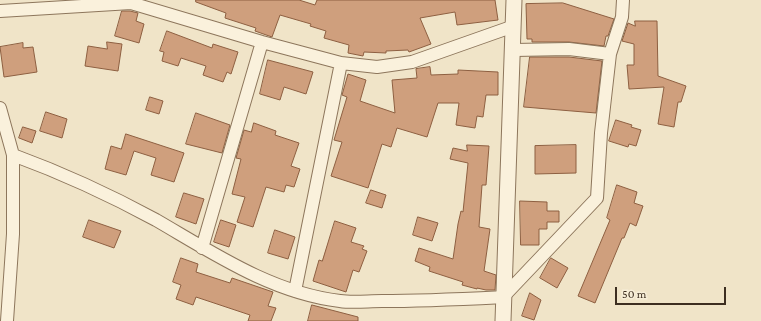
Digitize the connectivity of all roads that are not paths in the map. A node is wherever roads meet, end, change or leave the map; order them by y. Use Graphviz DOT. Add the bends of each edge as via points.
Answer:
graph roads {
  1 [pos="514,0"];
  2 [pos="623,0"];
  3 [pos="0,11"];
  4 [pos="514,26"];
  5 [pos="262,42"];
  6 [pos="514,50"];
  7 [pos="610,54"];
  8 [pos="341,63"];
  9 [pos="0,108"];
  10 [pos="13,155"];
  11 [pos="202,248"];
  12 [pos="295,291"];
  13 [pos="503,297"];
  14 [pos="7,321"];
  15 [pos="503,321"];
  1 -- 4 [label="street"];
  2 -- 7 [label="street" via="622,17"];
  3 -- 5 [label="street" via="131,3"];
  4 -- 6 [label="street"];
  4 -- 8 [label="street" via="412,62 377,67"];
  5 -- 8 [label="street"];
  5 -- 11 [label="street"];
  6 -- 7 [label="street" via="569,49"];
  6 -- 13 [label="street"];
  7 -- 13 [label="street" via="597,198"];
  8 -- 12 [label="street"];
  9 -- 10 [label="street"];
  10 -- 11 [label="street" via="67,176 155,220"];
  10 -- 14 [label="street" via="13,234"];
  11 -- 12 [label="street" via="268,281"];
  12 -- 13 [label="street" via="340,302"];
  13 -- 15 [label="street"];
}
